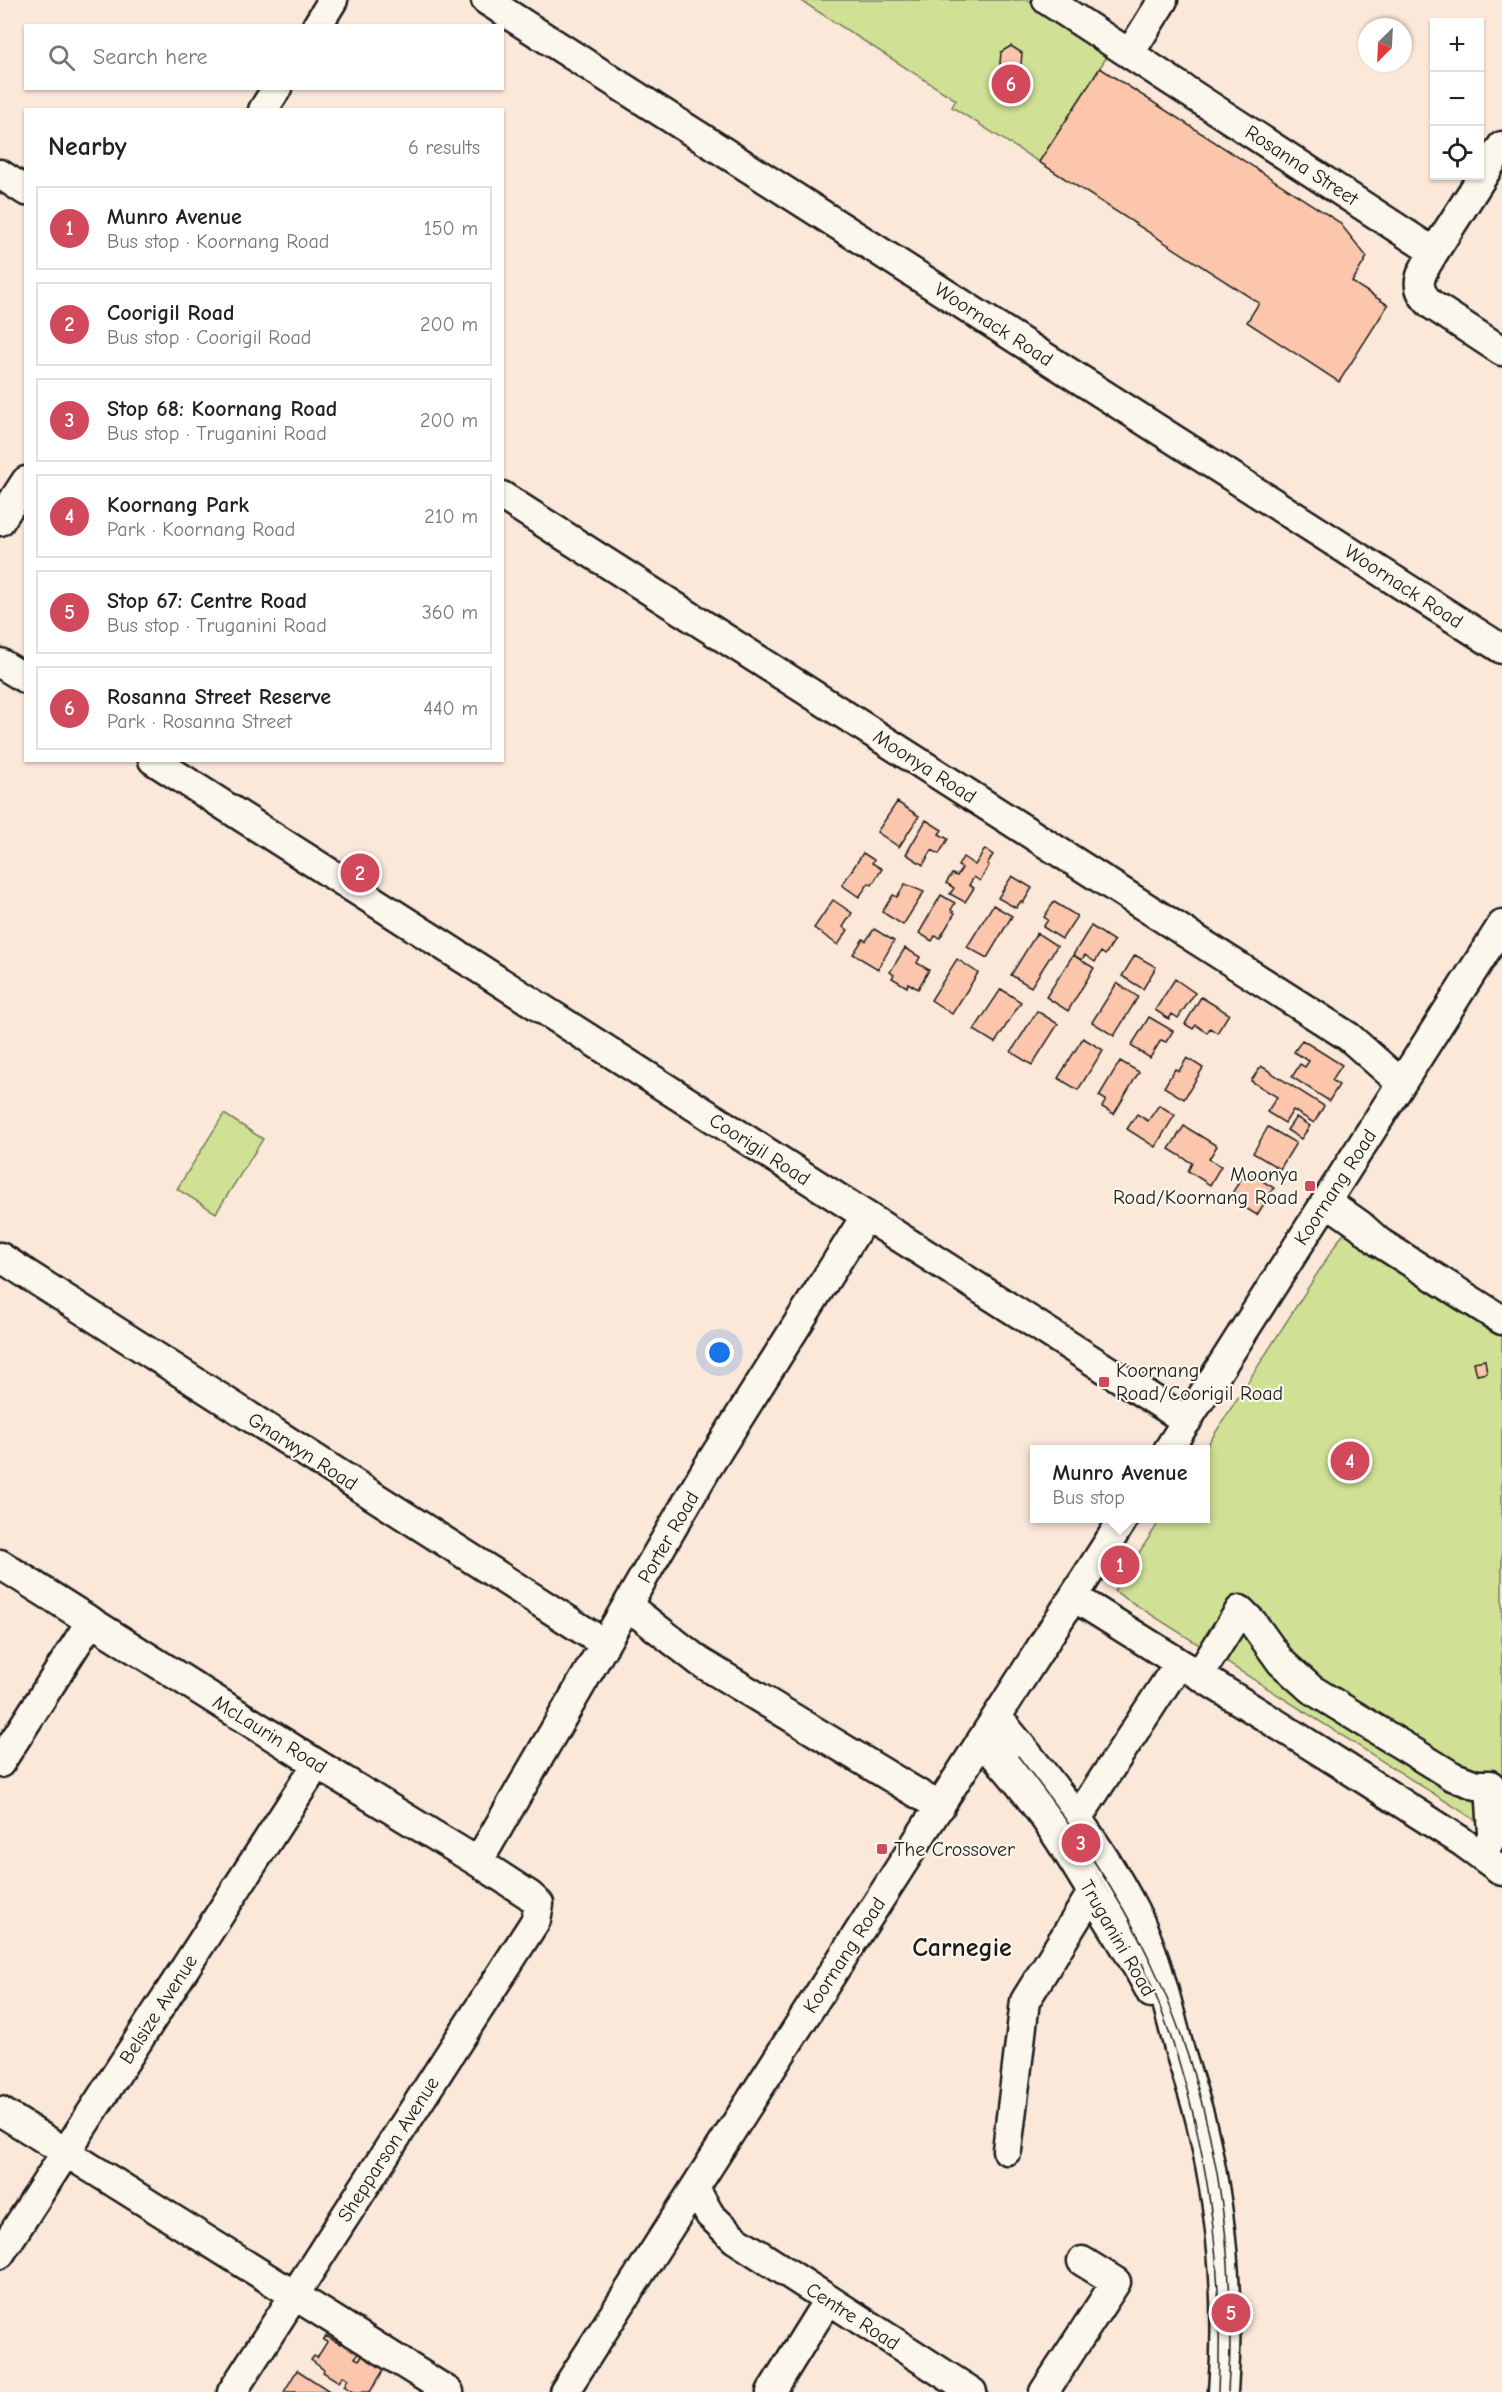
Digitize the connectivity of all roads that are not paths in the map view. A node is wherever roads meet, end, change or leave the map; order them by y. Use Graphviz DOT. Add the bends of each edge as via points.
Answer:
graph roads {
  1 [pos="333,0"];
  2 [pos="486,0"];
  3 [pos="1047,0"];
  4 [pos="1163,0"];
  5 [pos="318,24"];
  6 [pos="1130,53"];
  7 [pos="276,90"];
  8 [pos="264,108"];
  9 [pos="1502,146"];
  10 [pos="0,174"];
  11 [pos="24,190"];
  12 [pos="1434,252"];
  13 [pos="1502,351"];
  14 [pos="24,484"];
  15 [pos="504,497"];
  16 [pos="0,520"];
  17 [pos="1502,649"];
  18 [pos="0,663"];
  19 [pos="24,678"];
  20 [pos="156,762"];
  21 [pos="1502,925"];
  22 [pos="1494,956"];
  23 [pos="1407,1074"];
  24 [pos="1321,1210"];
  25 [pos="866,1217"];
  26 [pos="0,1257"];
  27 [pos="1502,1320"];
  28 [pos="1187,1421"];
  29 [pos="1171,1445"];
  30 [pos="1121,1523"];
  31 [pos="0,1564"];
  32 [pos="1074,1597"];
  33 [pos="91,1621"];
  34 [pos="617,1625"];
  35 [pos="1190,1669"];
  36 [pos="998,1718"];
  37 [pos="982,1742"];
  38 [pos="0,1763"];
  39 [pos="317,1764"];
  40 [pos="1496,1784"];
  41 [pos="939,1807"];
  42 [pos="1077,1819"];
  43 [pos="478,1862"];
  44 [pos="1492,1863"];
  45 [pos="1092,1893"];
  46 [pos="539,1904"];
  47 [pos="1180,2054"];
  48 [pos="0,2110"];
  49 [pos="65,2151"];
  50 [pos="1007,2151"];
  51 [pos="695,2189"];
  52 [pos="674,2222"];
  53 [pos="735,2239"];
  54 [pos="0,2254"];
  55 [pos="1082,2261"];
  56 [pos="293,2295"];
  57 [pos="828,2300"];
  58 [pos="232,2392"];
  59 [pos="448,2392"];
  60 [pos="564,2392"];
  61 [pos="771,2392"];
  62 [pos="972,2392"];
  63 [pos="1044,2392"];
  64 [pos="1223,2392"];
  1 -- 5 [label="street"];
  2 -- 17 [label="street, Woornack Road"];
  3 -- 6 [label="street, Rosanna Street"];
  4 -- 6 [label="street"];
  6 -- 12 [label="street, Rosanna Street"];
  7 -- 8 [label="street"];
  9 -- 12 [label="street"];
  10 -- 11 [label="street"];
  12 -- 13 [label="street" via="1420,278 1423,296"];
  14 -- 16 [label="street"];
  15 -- 23 [label="street, Moonya Road"];
  18 -- 19 [label="street"];
  20 -- 25 [label="street, Coorigil Road"];
  21 -- 22 [label="street, Koornang Road"];
  22 -- 23 [label="street, Koornang Road"];
  23 -- 24 [label="street, Koornang Road"];
  24 -- 27 [label="street" via="1360,1225 1380,1242"];
  24 -- 28 [label="street, Koornang Road"];
  25 -- 28 [label="street, Coorigil Road"];
  25 -- 34 [label="street, Porter Road" via="707,1468"];
  26 -- 34 [label="street, Gnarwyn Road"];
  28 -- 29 [label="street, Koornang Road"];
  30 -- 32 [label="street, Koornang Road"];
  31 -- 33 [label="street, McLaurin Road"];
  32 -- 35 [label="street"];
  32 -- 36 [label="street, Koornang Road"];
  33 -- 38 [label="street"];
  33 -- 39 [label="street, McLaurin Road"];
  34 -- 41 [label="street" via="700,1662"];
  34 -- 43 [label="street, Porter Road"];
  35 -- 40 [label="street" via="1240,1610 1281,1662 1311,1689 1452,1776 1476,1785"];
  35 -- 42 [label="street"];
  35 -- 44 [label="street"];
  36 -- 37 [label="street, Koornang Road"];
  36 -- 42 [label="street, Truganini Road"];
  37 -- 41 [label="street, Koornang Road"];
  37 -- 45 [label="street, Truganini Road" via="1035,1805"];
  39 -- 43 [label="street, McLaurin Road"];
  39 -- 49 [label="street, Belsize Avenue"];
  40 -- 44 [label="street"];
  41 -- 51 [label="street, Koornang Road"];
  42 -- 47 [label="street, Truganini Road" via="1134,1910 1155,1959"];
  43 -- 46 [label="street, McLaurin Road"];
  45 -- 47 [label="street, Truganini Road" via="1138,1967"];
  45 -- 50 [label="street" via="1025,2001"];
  46 -- 56 [label="street, Shepparson Avenue" via="536,1920"];
  47 -- 64 [label="street, Truganini Road" via="1201,2122 1220,2234 1225,2314"];
  48 -- 49 [label="street"];
  49 -- 54 [label="street, Belsize Avenue"];
  49 -- 56 [label="street"];
  51 -- 52 [label="street, Koornang Road"];
  51 -- 53 [label="street, Centre Road" via="710,2215"];
  52 -- 53 [label="street, Centre Road" via="702,2226"];
  52 -- 60 [label="street, Koornang Road"];
  53 -- 57 [label="street, Centre Road"];
  55 -- 63 [label="street" via="1116,2282"];
  56 -- 58 [label="street, Shepparson Avenue"];
  56 -- 59 [label="street"];
  57 -- 61 [label="street"];
  57 -- 62 [label="street, Centre Road"];
}
